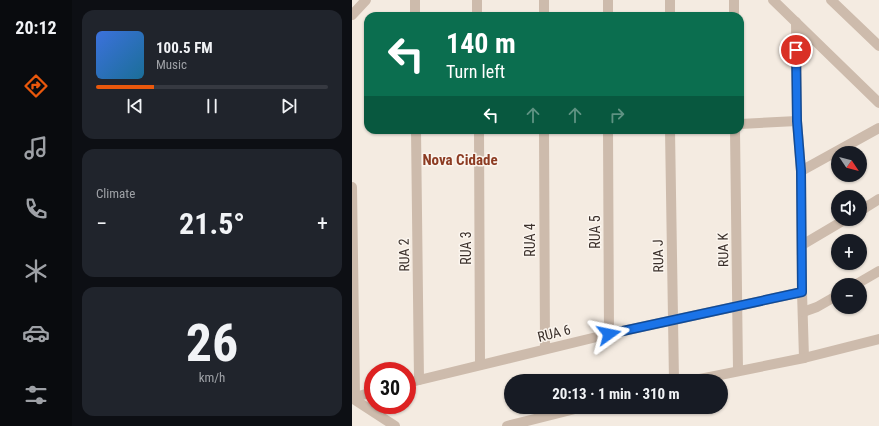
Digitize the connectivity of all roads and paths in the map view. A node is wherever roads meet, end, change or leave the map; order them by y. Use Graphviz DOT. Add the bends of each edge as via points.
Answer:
graph roads {
  1 [pos="366,0"];
  2 [pos="415,0"];
  3 [pos="477,0"];
  4 [pos="544,0"];
  5 [pos="608,0"];
  6 [pos="670,0"];
  7 [pos="734,0"];
  8 [pos="773,0"];
  9 [pos="831,0"];
  10 [pos="415,12"];
  11 [pos="477,12"];
  12 [pos="544,12"];
  13 [pos="608,12"];
  14 [pos="670,12"];
  15 [pos="734,12"];
  16 [pos="352,14"];
  17 [pos="796,22"];
  18 [pos="879,46"];
  19 [pos="879,103"];
  20 [pos="797,121"];
  21 [pos="744,124"];
  22 [pos="879,128"];
  23 [pos="416,134"];
  24 [pos="479,134"];
  25 [pos="544,134"];
  26 [pos="608,134"];
  27 [pos="670,134"];
  28 [pos="735,134"];
  29 [pos="801,171"];
  30 [pos="352,187"];
  31 [pos="879,199"];
  32 [pos="867,207"];
  33 [pos="352,220"];
  34 [pos="834,226"];
  35 [pos="802,245"];
  36 [pos="879,271"];
  37 [pos="867,278"];
  38 [pos="802,292"];
  39 [pos="831,299"];
  40 [pos="738,306"];
  41 [pos="802,312"];
  42 [pos="673,320"];
  43 [pos="609,334"];
  44 [pos="879,339"];
  45 [pos="353,343"];
  46 [pos="545,349"];
  47 [pos="804,358"];
  48 [pos="480,365"];
  49 [pos="738,370"];
  50 [pos="674,374"];
  51 [pos="721,374"];
  52 [pos="419,380"];
  53 [pos="416,381"];
  54 [pos="364,395"];
  55 [pos="353,398"];
  56 [pos="556,414"];
  57 [pos="395,426"];
  58 [pos="507,426"];
  1 -- 16 [label="street"];
  2 -- 10 [label="street"];
  3 -- 11 [label="street"];
  4 -- 12 [label="street"];
  5 -- 13 [label="street"];
  6 -- 14 [label="street"];
  7 -- 15 [label="street"];
  8 -- 17 [label="street"];
  9 -- 18 [label="street"];
  17 -- 19 [label="street"];
  17 -- 20 [label="street"];
  20 -- 21 [label="street"];
  20 -- 29 [label="street"];
  22 -- 29 [label="street"];
  23 -- 52 [label="street, RUA 2"];
  24 -- 48 [label="street, RUA 3"];
  25 -- 46 [label="street, RUA 4"];
  26 -- 43 [label="street, RUA 5"];
  27 -- 42 [label="street, RUA J"];
  28 -- 40 [label="street, RUA K"];
  29 -- 35 [label="street"];
  30 -- 33 [label="street"];
  31 -- 32 [label="street"];
  33 -- 45 [label="street"];
  34 -- 35 [label="street"];
  35 -- 38 [label="street"];
  36 -- 37 [label="street"];
  38 -- 40 [label="street, RUA 6"];
  38 -- 41 [label="street"];
  39 -- 41 [label="street"];
  40 -- 42 [label="street, RUA 6"];
  40 -- 49 [label="street, RUA K"];
  41 -- 47 [label="street"];
  42 -- 43 [label="street, RUA 6"];
  42 -- 50 [label="street, RUA J"];
  43 -- 46 [label="street, RUA 6"];
  44 -- 47 [label="street"];
  45 -- 55 [label="street"];
  46 -- 48 [label="street, RUA 6"];
  47 -- 49 [label="street"];
  48 -- 52 [label="street, RUA 6"];
  49 -- 51 [label="street"];
  52 -- 53 [label="street, RUA 6"];
  54 -- 55 [label="street"];
  55 -- 57 [label="street"];
  56 -- 58 [label="street"];
}
